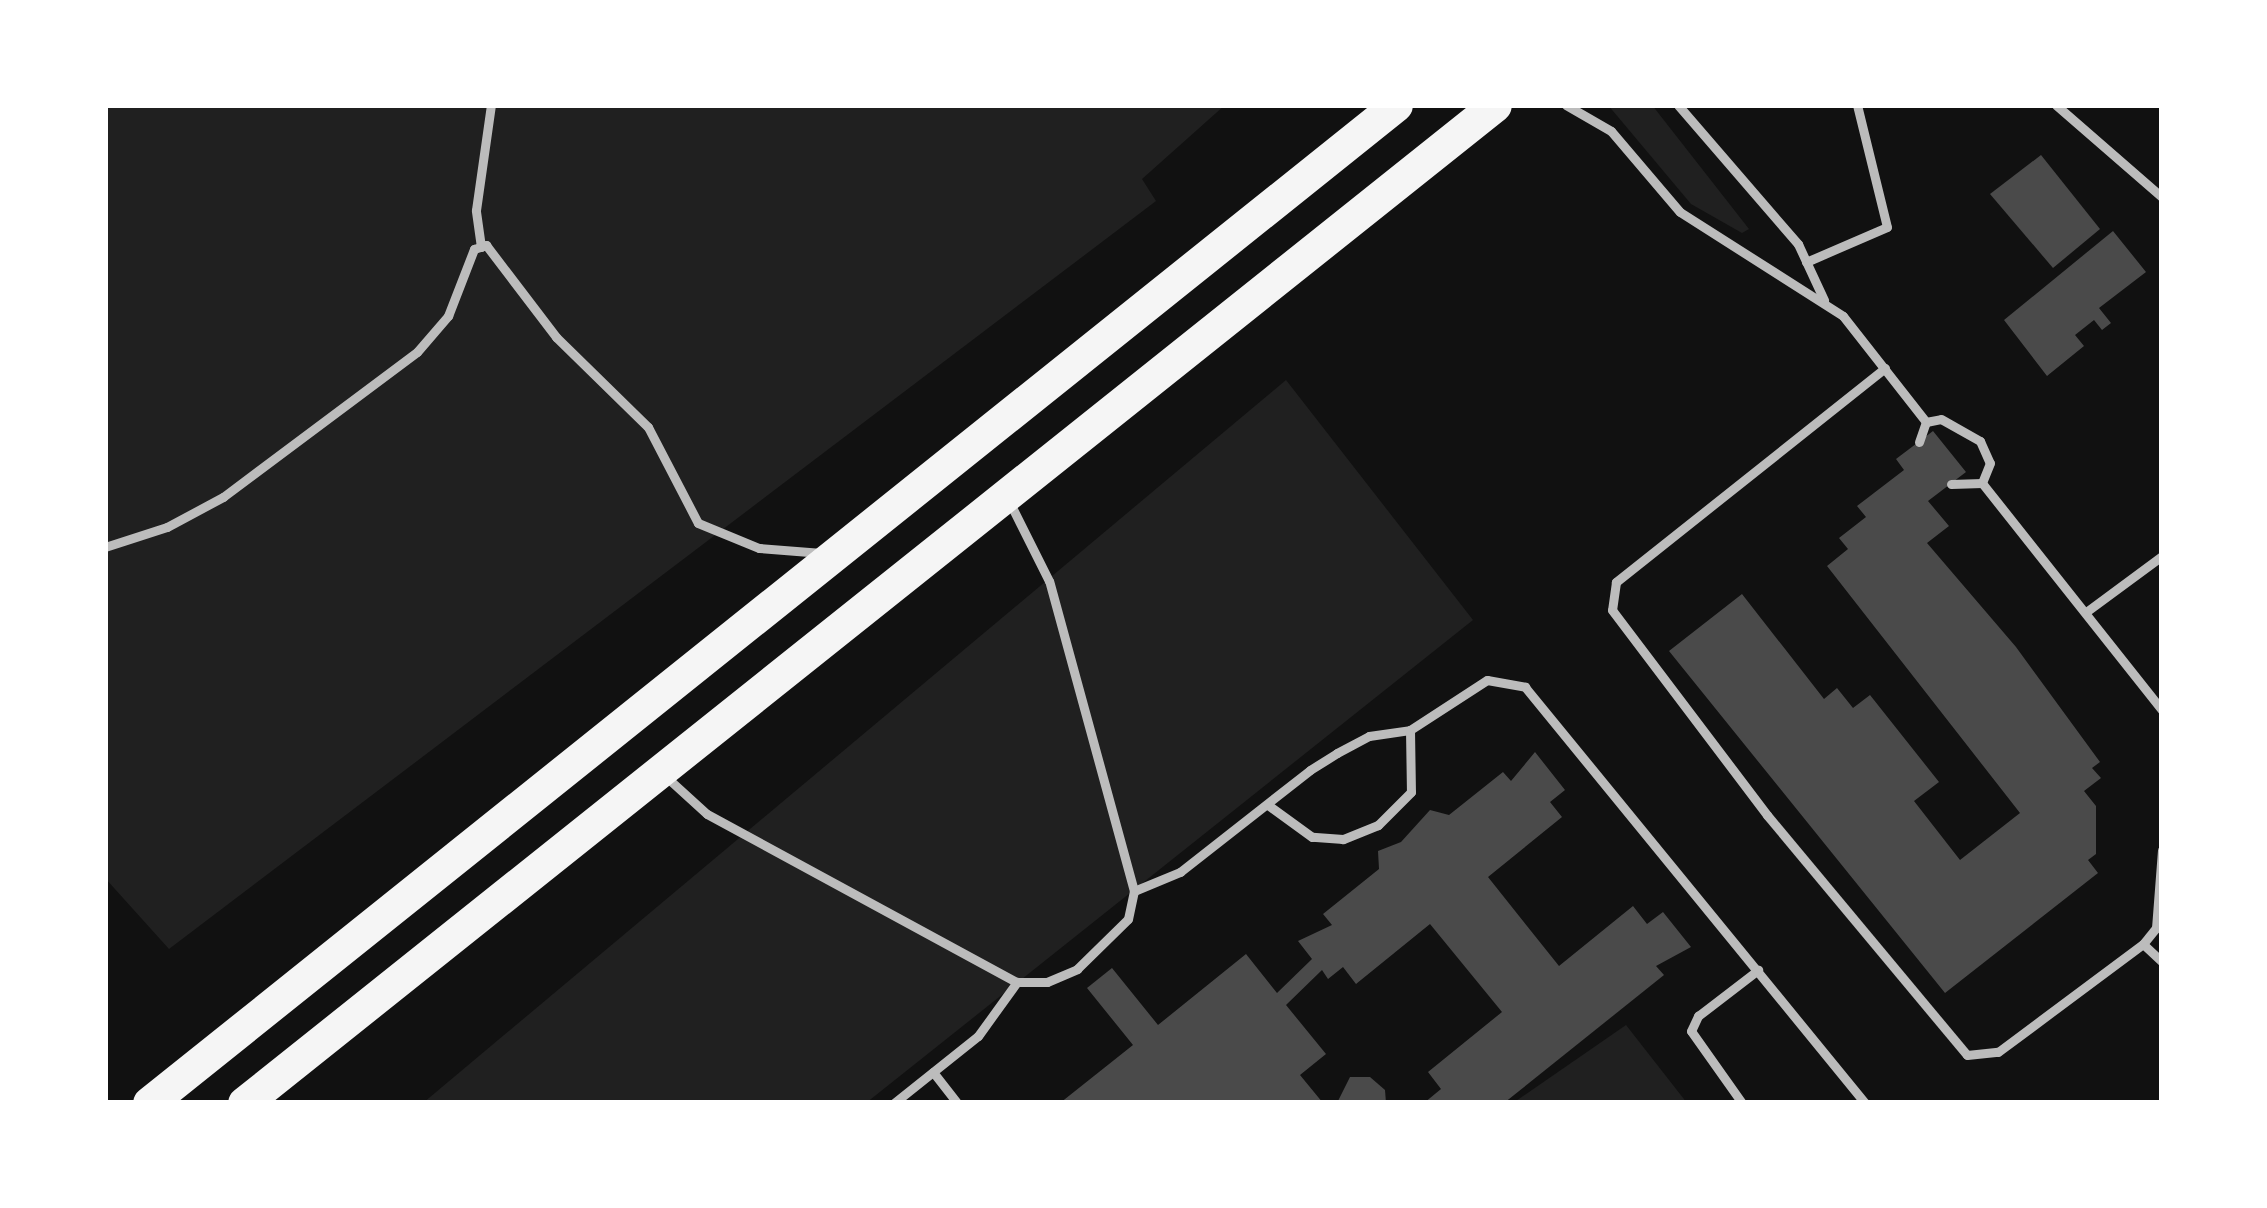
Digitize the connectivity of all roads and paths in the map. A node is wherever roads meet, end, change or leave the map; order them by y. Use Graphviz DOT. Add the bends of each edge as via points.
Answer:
graph roads {
  1 [pos="491,105"];
  2 [pos="1396,105"];
  3 [pos="1495,105"];
  4 [pos="1566,105"];
  5 [pos="1678,105"];
  6 [pos="1856,105"];
  7 [pos="2056,105"];
  8 [pos="2162,197"];
  9 [pos="482,247"];
  10 [pos="1807,262"];
  11 [pos="1824,300"];
  12 [pos="1885,368"];
  13 [pos="1926,422"];
  14 [pos="1919,442"];
  15 [pos="1982,483"];
  16 [pos="1951,484"];
  17 [pos="1006,494"];
  18 [pos="105,547"];
  19 [pos="840,554"];
  20 [pos="2162,556"];
  21 [pos="2086,612"];
  22 [pos="2162,710"];
  23 [pos="1410,730"];
  24 [pos="659,771"];
  25 [pos="1268,805"];
  26 [pos="2162,850"];
  27 [pos="1134,891"];
  28 [pos="2143,944"];
  29 [pos="2162,962"];
  30 [pos="1758,970"];
  31 [pos="1017,982"];
  32 [pos="933,1072"];
  33 [pos="149,1103"];
  34 [pos="244,1103"];
  35 [pos="894,1103"];
  36 [pos="957,1103"];
  37 [pos="1742,1103"];
  38 [pos="1864,1103"];
  1 -- 9 [label="lane" via="476,210"];
  2 -- 19 [label="highway"];
  3 -- 17 [label="highway"];
  4 -- 11 [label="lane" via="1611,131 1680,212"];
  5 -- 10 [label="lane"];
  6 -- 10 [label="lane" via="1887,227"];
  7 -- 8 [label="lane"];
  9 -- 18 [label="lane" via="448,316 417,352 223,497"];
  9 -- 19 [label="lane" via="556,337 648,427 698,524 758,548"];
  10 -- 11 [label="lane"];
  11 -- 12 [label="lane"];
  12 -- 13 [label="lane"];
  12 -- 28 [label="lane" via="1616,582 1612,610 1767,815 1967,1055 1998,1052"];
  13 -- 14 [label="lane"];
  13 -- 15 [label="lane" via="1941,419 1973,433 1990,463"];
  15 -- 16 [label="lane"];
  15 -- 21 [label="lane"];
  17 -- 24 [label="highway"];
  17 -- 27 [label="lane" via="1049,581"];
  19 -- 33 [label="highway"];
  20 -- 21 [label="lane"];
  21 -- 22 [label="lane"];
  23 -- 25 [label="lane" via="1369,736"];
  23 -- 25 [label="lane" via="1411,792 1378,825 1343,838 1312,837"];
  23 -- 30 [label="lane" via="1486,680 1526,687"];
  24 -- 31 [label="lane" via="707,814"];
  24 -- 34 [label="highway"];
  25 -- 27 [label="lane" via="1180,872"];
  26 -- 28 [label="lane" via="2156,928"];
  27 -- 31 [label="lane" via="1128,919 1077,969 1047,982"];
  28 -- 29 [label="lane"];
  30 -- 37 [label="lane" via="1691,1030"];
  30 -- 38 [label="lane"];
  31 -- 32 [label="lane" via="978,1036"];
  32 -- 35 [label="lane"];
  32 -- 36 [label="lane"];
}
